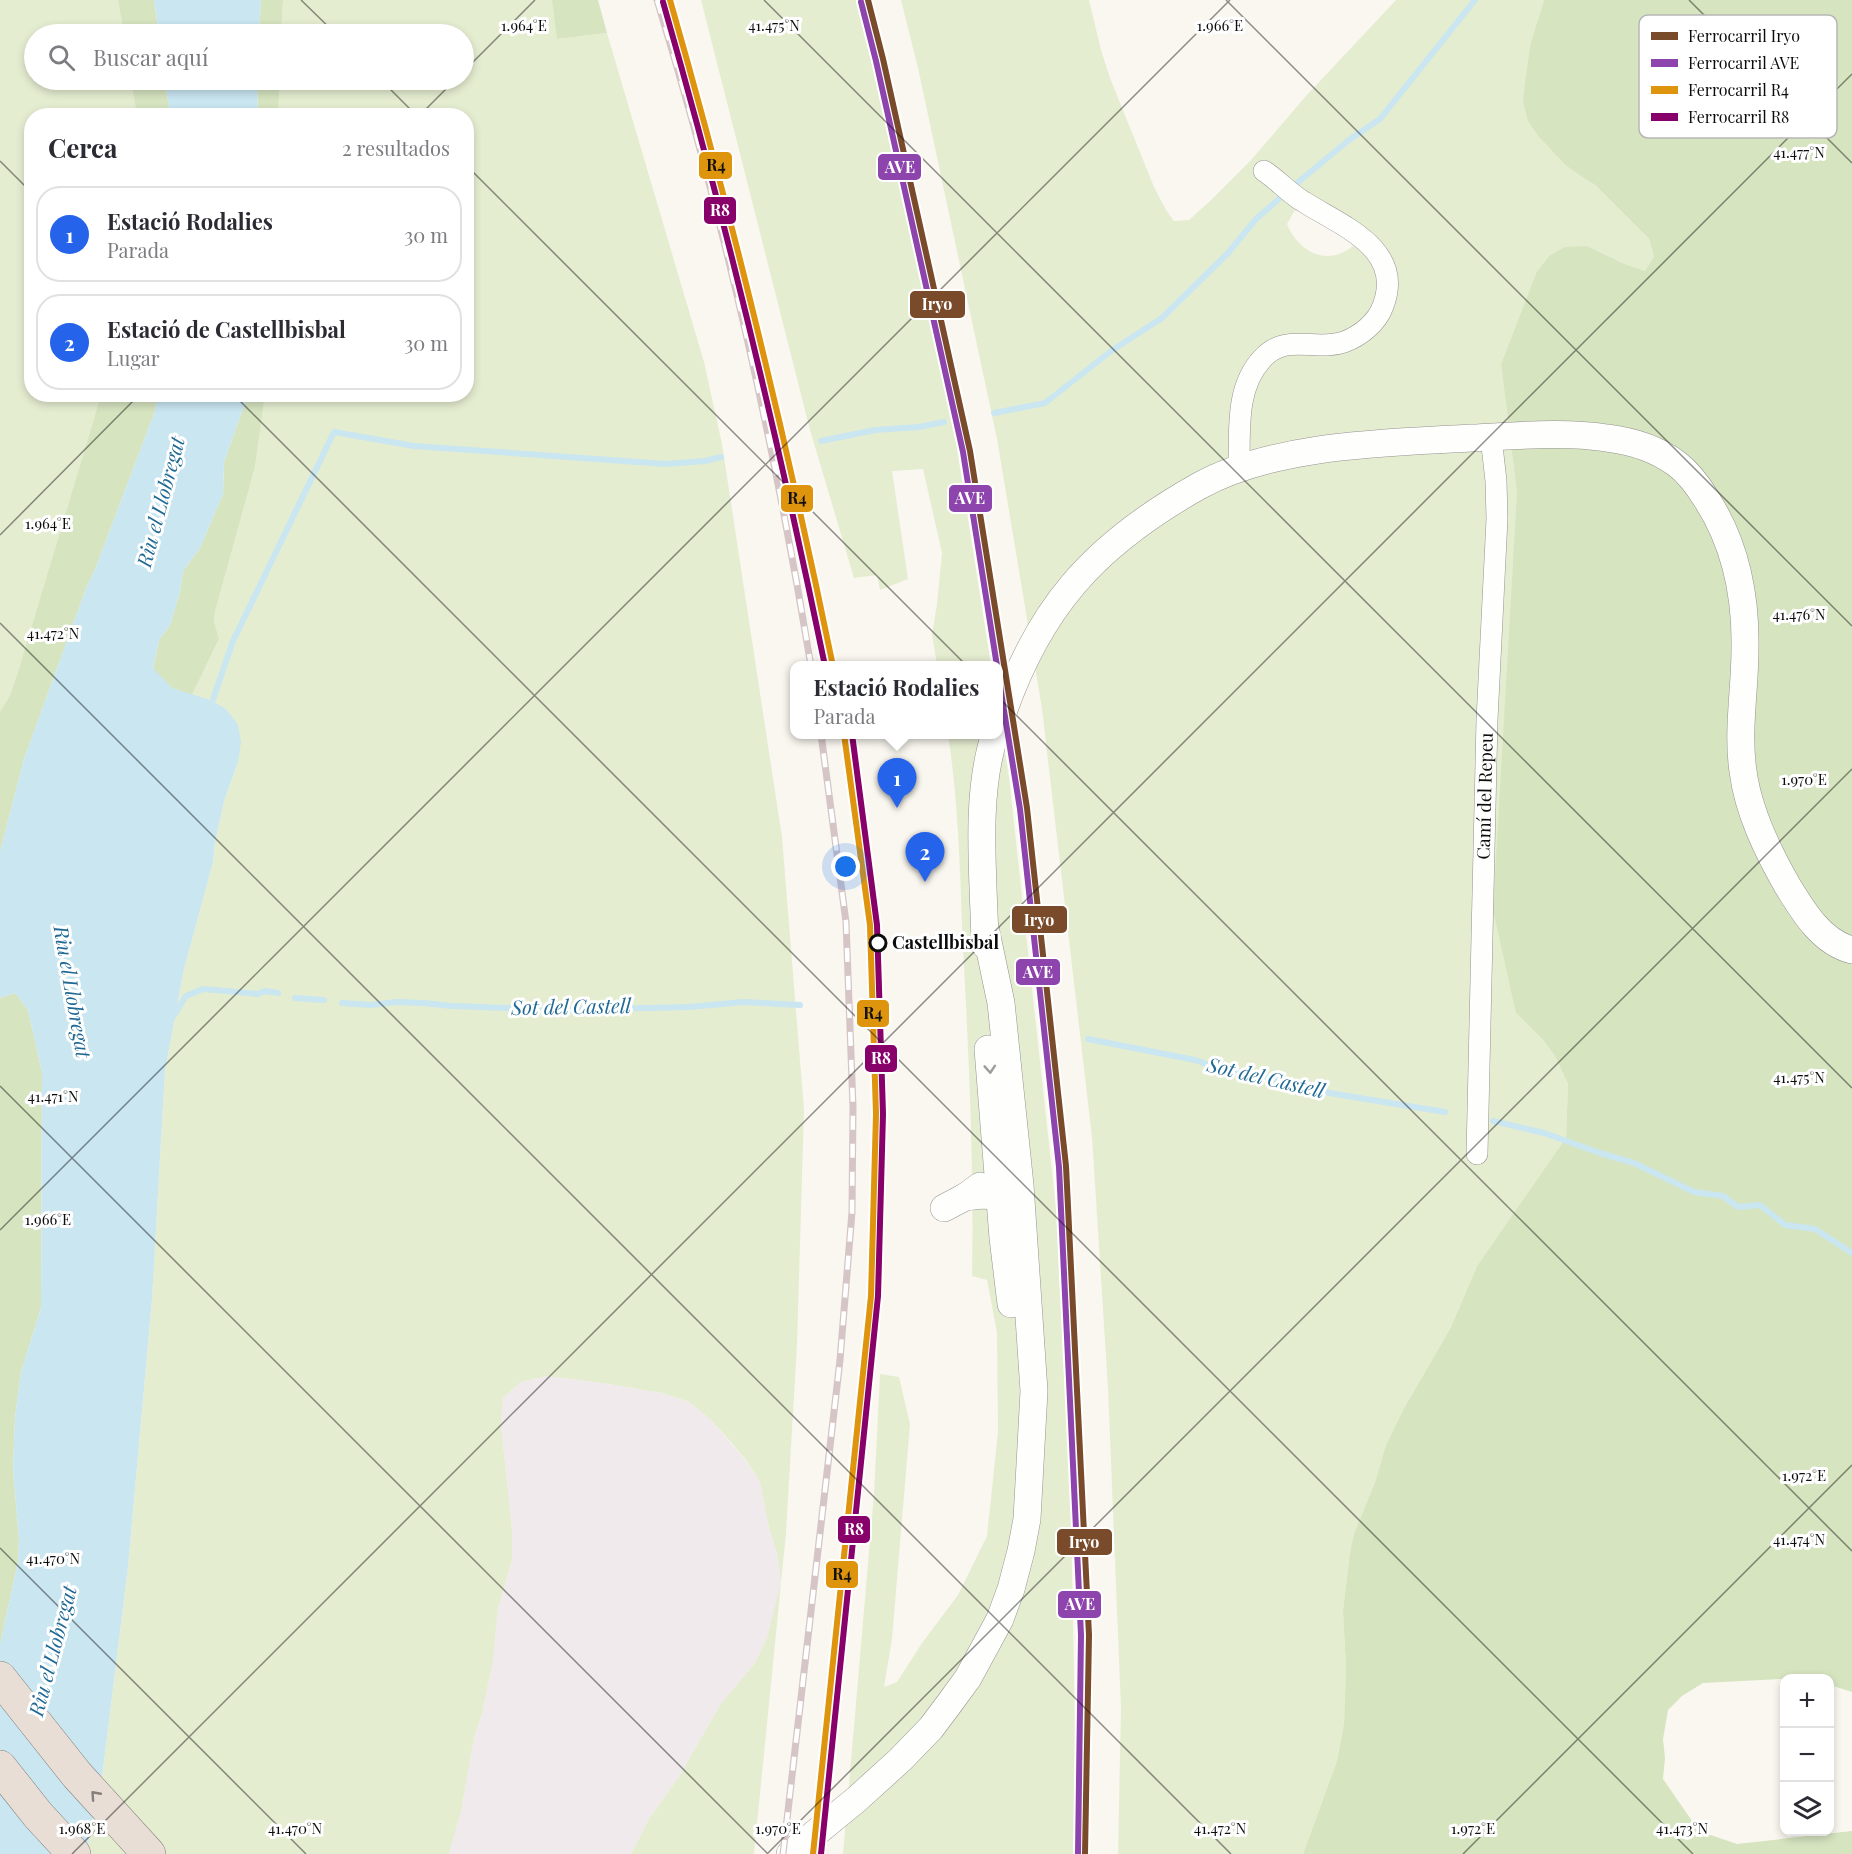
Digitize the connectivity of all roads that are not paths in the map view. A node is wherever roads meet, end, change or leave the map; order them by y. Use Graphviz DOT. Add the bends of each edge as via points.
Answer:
graph roads {
  1 [pos="1273,177"];
  2 [pos="1491,437"];
  3 [pos="1239,468"];
  4 [pos="1003,713"];
  5 [pos="994,739"];
  6 [pos="985,927"];
  7 [pos="1852,950"];
  8 [pos="1014,1126"];
  9 [pos="1477,1154"];
  10 [pos="996,1156"];
  11 [pos="992,1208"];
  12 [pos="1027,1302"];
  13 [pos="1030,1444"];
  14 [pos="0,1678"];
  15 [pos="0,1767"];
  16 [pos="74,1854"];
  17 [pos="149,1854"];
  18 [pos="790,1854"];
  1 -- 3 [label="street" via="1301,201 1367,240 1384,265 1388,281 1386,298 1373,323 1343,342 1292,343 1277,348 1251,372 1241,410"];
  2 -- 3 [label="street" via="1353,446"];
  2 -- 7 [label="street" via="1609,438 1651,449 1678,465 1697,485 1729,541 1738,572 1745,644 1742,771 1750,805 1800,907 1819,930 1840,947"];
  2 -- 9 [label="street, Camí del Repeu" via="1497,519 1487,720"];
  3 -- 4 [label="street" via="1158,511 1097,558 1048,617 1025,658"];
  5 -- 6 [label="street" via="982,804"];
  6 -- 8 [label="street" via="1001,1003"];
  6 -- 10 [label="street, one-way"];
  8 -- 11 [label="street" via="1005,1141 1009,1182"];
  8 -- 12 [label="street"];
  10 -- 11 [label="street"];
  10 -- 11 [label="street" via="979,1188 965,1197 989,1194"];
  11 -- 12 [label="street" via="1012,1219 1019,1294"];
  11 -- 13 [label="street" via="1004,1250"];
  12 -- 13 [label="street" via="1034,1391"];
  13 -- 18 [label="street" via="1027,1519 1011,1589 1000,1619 968,1678 901,1759"];
  17 -- 14 [label="highway, one-way" via="77,1775"];
  15 -- 16 [label="highway"];
}
